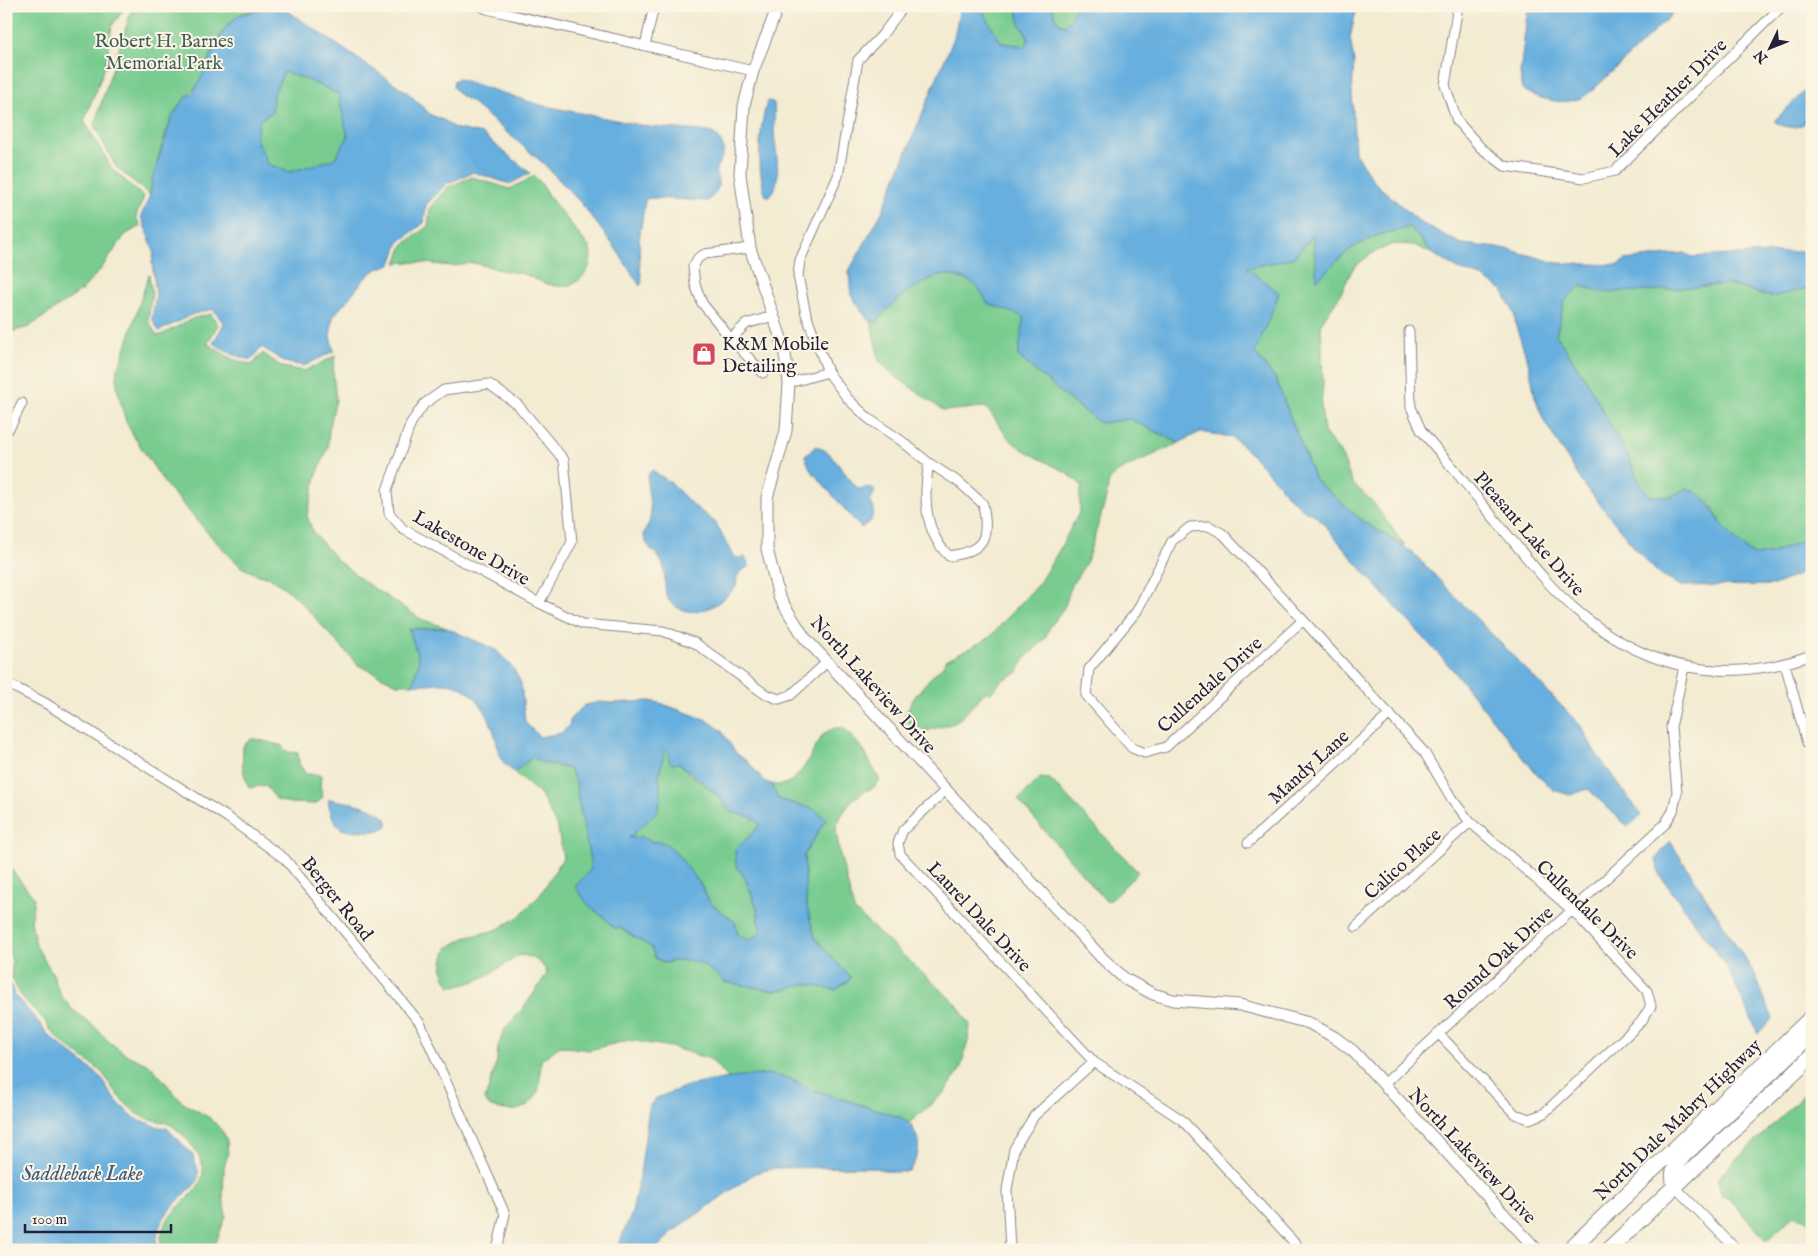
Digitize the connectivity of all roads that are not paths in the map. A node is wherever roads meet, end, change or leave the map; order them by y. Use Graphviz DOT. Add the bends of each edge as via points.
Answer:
graph roads {
  1 [pos="481,6"];
  2 [pos="654,6"];
  3 [pos="778,6"];
  4 [pos="904,6"];
  5 [pos="1458,6"];
  6 [pos="1782,6"];
  7 [pos="645,46"];
  8 [pos="753,71"];
  9 [pos="750,248"];
  10 [pos="773,316"];
  11 [pos="1409,330"];
  12 [pos="731,339"];
  13 [pos="828,372"];
  14 [pos="762,373"];
  15 [pos="789,383"];
  16 [pos="22,403"];
  17 [pos="6,432"];
  18 [pos="929,463"];
  19 [pos="539,603"];
  20 [pos="1303,620"];
  21 [pos="1812,655"];
  22 [pos="827,662"];
  23 [pos="1785,664"];
  24 [pos="1684,667"];
  25 [pos="6,683"];
  26 [pos="1390,714"];
  27 [pos="1812,748"];
  28 [pos="946,790"];
  29 [pos="1470,822"];
  30 [pos="1248,843"];
  31 [pos="1572,911"];
  32 [pos="1356,927"];
  33 [pos="1812,1017"];
  34 [pos="1812,1027"];
  35 [pos="1439,1034"];
  36 [pos="1812,1056"];
  37 [pos="1410,1060"];
  38 [pos="1094,1062"];
  39 [pos="1384,1084"];
  40 [pos="1675,1187"];
  41 [pos="497,1250"];
  42 [pos="1010,1250"];
  43 [pos="1301,1250"];
  44 [pos="1537,1250"];
  45 [pos="1569,1250"];
  46 [pos="1608,1250"];
  47 [pos="1737,1250"];
  1 -- 7 [label="street"];
  2 -- 7 [label="street"];
  3 -- 8 [label="street, North Lakeview Drive"];
  4 -- 13 [label="street" via="858,60 838,176 800,260 798,276 806,314"];
  5 -- 6 [label="street, Lake Heather Drive" via="1444,85 1457,121 1481,148 1505,166 1584,178 1616,171"];
  7 -- 8 [label="street"];
  8 -- 9 [label="street, North Lakeview Drive" via="744,106 740,174"];
  9 -- 10 [label="street, North Lakeview Drive"];
  9 -- 12 [label="street" via="705,254 693,266 702,303"];
  10 -- 12 [label="street" via="746,324"];
  10 -- 15 [label="street, North Lakeview Drive" via="784,347"];
  11 -- 24 [label="street, Pleasant Lake Drive" via="1411,407 1421,430 1542,576 1574,609 1610,637 1634,650"];
  12 -- 14 [label="street"];
  13 -- 15 [label="street"];
  13 -- 18 [label="street" via="848,399 869,419"];
  15 -- 22 [label="street, North Lakeview Drive" via="786,431 767,498 767,549 779,597 804,638"];
  16 -- 17 [label="street"];
  18 -- 18 [label="street" via="960,483 983,504 987,530 979,544 964,554 949,556 932,531 925,498"];
  19 -- 19 [label="street, Lakestone Drive" via="404,529 390,513 387,490 411,422 424,404 444,390 489,384 518,405 564,460 572,542"];
  19 -- 22 [label="street, Lakestone Drive" via="583,624 662,630 694,643 765,694 779,699 791,695"];
  20 -- 20 [label="street, Cullendale Drive" via="1223,534 1209,526 1190,527 1172,541 1137,611 1089,669 1086,695 1132,748 1144,753 1166,746"];
  20 -- 26 [label="street, Cullendale Drive"];
  21 -- 23 [label="street, Pleasant Lake Drive"];
  22 -- 28 [label="street, North Lakeview Drive"];
  23 -- 24 [label="street, Pleasant Lake Drive" via="1733,671"];
  23 -- 27 [label="street"];
  24 -- 31 [label="street, Round Oak Drive" via="1671,727 1677,792 1673,811 1665,824"];
  25 -- 41 [label="street, Berger Road" via="45,703 220,812 285,859 420,1023 505,1214"];
  26 -- 29 [label="street, Cullendale Drive" via="1424,752"];
  26 -- 30 [label="street, Mandy Lane"];
  28 -- 38 [label="street, Laurel Dale Drive" via="903,830 898,843 900,854"];
  28 -- 39 [label="street, North Lakeview Drive" via="1125,979 1153,994 1173,1000 1240,1005 1309,1023 1334,1036"];
  29 -- 31 [label="street, Cullendale Drive"];
  29 -- 32 [label="street, Calico Place"];
  31 -- 35 [label="street, Round Oak Drive"];
  31 -- 35 [label="street, Cullendale Drive" via="1647,991 1651,1006 1641,1022 1543,1114 1529,1119 1515,1114"];
  33 -- 45 [label="main road, North Dale Mabry Highway"];
  34 -- 40 [label="main road" via="1804,1041 1684,1155 1674,1167"];
  35 -- 37 [label="street, Round Oak Drive"];
  36 -- 40 [label="main road"];
  37 -- 39 [label="street, North Lakeview Drive"];
  38 -- 42 [label="street" via="1034,1116 1014,1149 1007,1190"];
  38 -- 43 [label="street, Laurel Dale Drive" via="1182,1120"];
  39 -- 44 [label="street, North Lakeview Drive"];
  40 -- 46 [label="main road"];
  40 -- 47 [label="street"];
}
